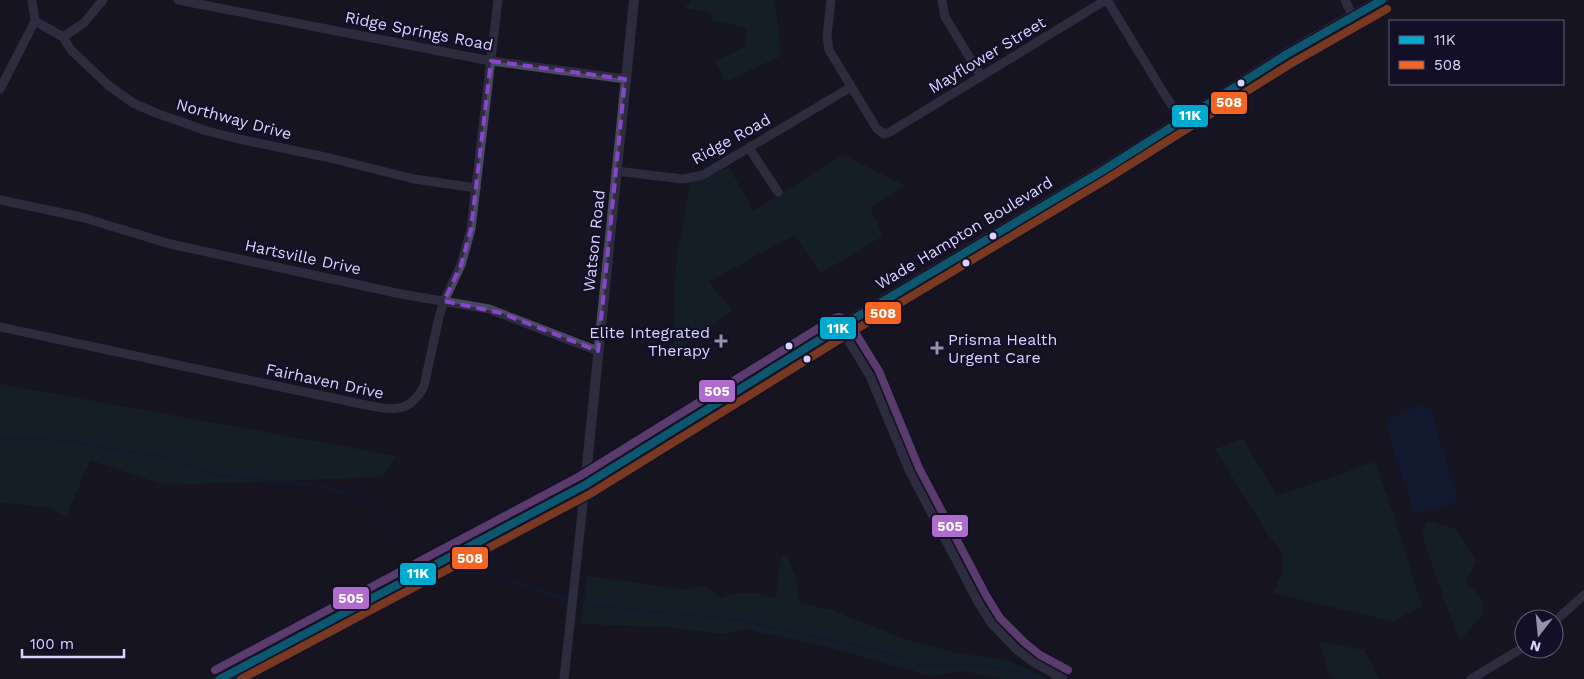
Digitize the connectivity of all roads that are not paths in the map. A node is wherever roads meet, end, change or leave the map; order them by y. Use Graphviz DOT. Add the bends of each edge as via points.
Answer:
graph roads {
  1 [pos="32,0"];
  2 [pos="103,0"];
  3 [pos="178,0"];
  4 [pos="498,0"];
  5 [pos="634,0"];
  6 [pos="831,0"];
  7 [pos="942,0"];
  8 [pos="1106,0"];
  9 [pos="1345,0"];
  10 [pos="1382,0"];
  11 [pos="1353,17"];
  12 [pos="35,21"];
  13 [pos="63,36"];
  14 [pos="492,61"];
  15 [pos="981,76"];
  16 [pos="625,79"];
  17 [pos="851,87"];
  18 [pos="0,88"];
  19 [pos="1182,120"];
  20 [pos="749,148"];
  21 [pos="616,171"];
  22 [pos="476,188"];
  23 [pos="778,192"];
  24 [pos="0,200"];
  25 [pos="444,301"];
  26 [pos="0,327"];
  27 [pos="840,327"];
  28 [pos="598,351"];
  29 [pos="585,484"];
  30 [pos="1584,595"];
  31 [pos="1564,613"];
  32 [pos="1514,653"];
  33 [pos="220,679"];
  34 [pos="564,679"];
  35 [pos="1063,679"];
  36 [pos="1471,679"];
  1 -- 12 [label="street"];
  2 -- 13 [label="street" via="84,23"];
  3 -- 14 [label="street, Ridge Springs Road"];
  4 -- 14 [label="street, Fairhaven Drive"];
  5 -- 16 [label="street, Watson Road"];
  6 -- 17 [label="street" via="827,45"];
  7 -- 15 [label="street" via="945,17"];
  8 -- 15 [label="street, Mayflower Street"];
  8 -- 19 [label="street"];
  9 -- 11 [label="street"];
  10 -- 11 [label="main road, Wade Hampton Boulevard"];
  11 -- 19 [label="main road, Wade Hampton Boulevard"];
  12 -- 13 [label="street, Northway Drive"];
  12 -- 18 [label="street"];
  13 -- 22 [label="street, Northway Drive" via="71,50 108,85 156,113 239,140 414,179"];
  14 -- 16 [label="street, Ridge Springs Road"];
  14 -- 22 [label="street, Fairhaven Drive"];
  15 -- 17 [label="street, Mayflower Street" via="884,134 877,129"];
  16 -- 21 [label="street, Watson Road"];
  17 -- 20 [label="street, Ridge Road"];
  19 -- 27 [label="main road, Wade Hampton Boulevard"];
  20 -- 21 [label="street, Ridge Road" via="712,171 693,178"];
  20 -- 23 [label="street"];
  21 -- 28 [label="street, Watson Road"];
  22 -- 25 [label="street, Fairhaven Drive" via="467,247"];
  24 -- 25 [label="street, Hartsville Drive" via="81,217 170,244"];
  25 -- 26 [label="street, Fairhaven Drive" via="420,395 410,404 395,410"];
  25 -- 28 [label="street, Hartsville Drive" via="501,313"];
  27 -- 29 [label="main road, Wade Hampton Boulevard"];
  27 -- 35 [label="street" via="870,376 910,472 978,602 992,624 1017,650"];
  28 -- 29 [label="street, Watson Road"];
  29 -- 33 [label="main road, Wade Hampton Boulevard"];
  29 -- 34 [label="street"];
  30 -- 31 [label="street"];
  32 -- 36 [label="street"];
}
